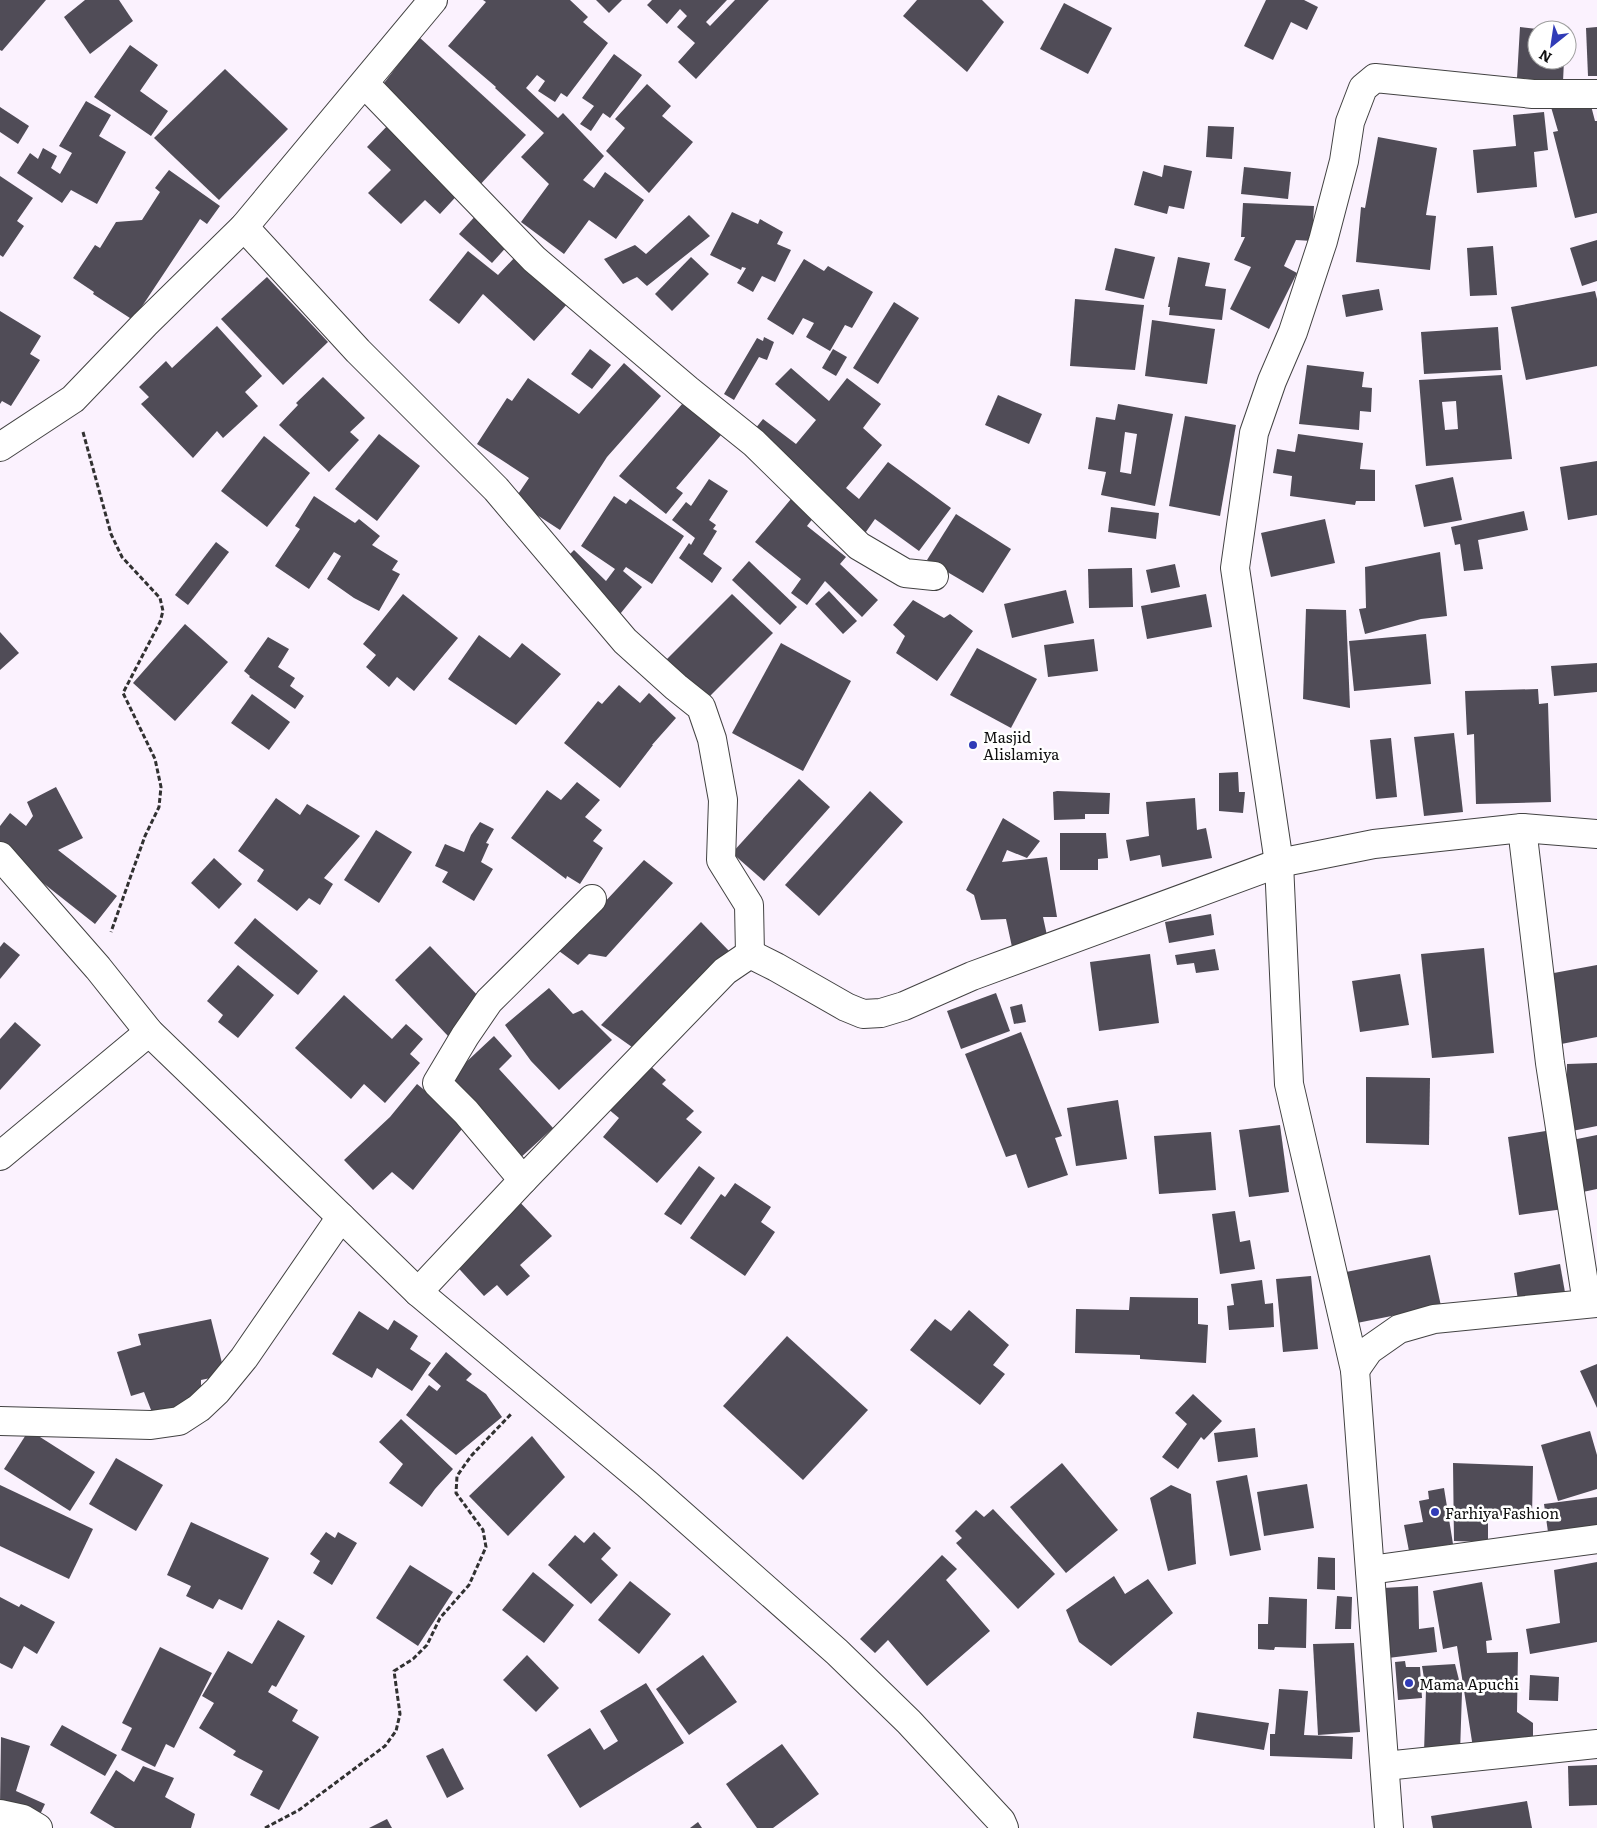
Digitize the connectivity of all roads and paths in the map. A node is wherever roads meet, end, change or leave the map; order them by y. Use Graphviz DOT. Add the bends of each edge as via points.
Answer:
graph roads {
  1 [pos="434,0"];
  2 [pos="365,84"];
  3 [pos="1597,94"];
  4 [pos="244,227"];
  5 [pos="74,399"];
  6 [pos="0,447"];
  7 [pos="934,576"];
  8 [pos="1522,828"];
  9 [pos="1597,834"];
  10 [pos="0,856"];
  11 [pos="1279,863"];
  12 [pos="592,899"];
  13 [pos="750,954"];
  14 [pos="98,968"];
  15 [pos="150,1032"];
  16 [pos="0,1156"];
  17 [pos="523,1180"];
  18 [pos="341,1217"];
  19 [pos="418,1292"];
  20 [pos="1592,1303"];
  21 [pos="1355,1370"];
  22 [pos="534,1389"];
  23 [pos="0,1421"];
  24 [pos="1597,1539"];
  25 [pos="1370,1570"];
  26 [pos="1597,1744"];
  27 [pos="1385,1766"];
  28 [pos="0,1814"];
  29 [pos="38,1828"];
  30 [pos="265,1828"];
  31 [pos="1004,1828"];
  32 [pos="1389,1828"];
  1 -- 2 [label="street"];
  2 -- 4 [label="street"];
  2 -- 7 [label="street" via="534,259 754,443 859,546 905,573"];
  3 -- 11 [label="street" via="1533,94 1375,78 1363,88 1350,122 1344,161 1322,241 1293,332 1254,433 1235,568"];
  4 -- 5 [label="street"];
  4 -- 13 [label="street" via="358,351 496,489 625,640 701,707 712,739 723,800 721,860 749,905"];
  5 -- 6 [label="street"];
  5 -- 14 [label="path" via="111,534 122,557 160,598 163,611 123,693 155,760 161,787 159,807 145,836"];
  8 -- 9 [label="street"];
  8 -- 11 [label="street" via="1374,844"];
  8 -- 20 [label="street" via="1550,1063"];
  10 -- 14 [label="street"];
  11 -- 13 [label="street" via="972,976 881,1013 863,1014 846,1007"];
  11 -- 21 [label="street" via="1289,1084"];
  12 -- 17 [label="street" via="489,1000 437,1083"];
  13 -- 17 [label="street" via="724,971"];
  14 -- 15 [label="street"];
  15 -- 16 [label="street"];
  15 -- 18 [label="street"];
  17 -- 19 [label="street"];
  18 -- 19 [label="street"];
  18 -- 23 [label="street" via="244,1358 217,1391 179,1421 151,1425"];
  19 -- 22 [label="street"];
  20 -- 21 [label="street" via="1434,1319 1399,1329 1369,1350"];
  21 -- 25 [label="street"];
  22 -- 30 [label="path" via="471,1456 457,1476 456,1493 483,1530 486,1547 469,1585 440,1618 427,1645 394,1671 400,1714 396,1731 386,1746 298,1810"];
  22 -- 31 [label="street" via="837,1652 909,1722"];
  24 -- 25 [label="street"];
  25 -- 27 [label="street"];
  26 -- 27 [label="street"];
  27 -- 32 [label="street"];
  28 -- 29 [label="street" via="23,1819"];
}
